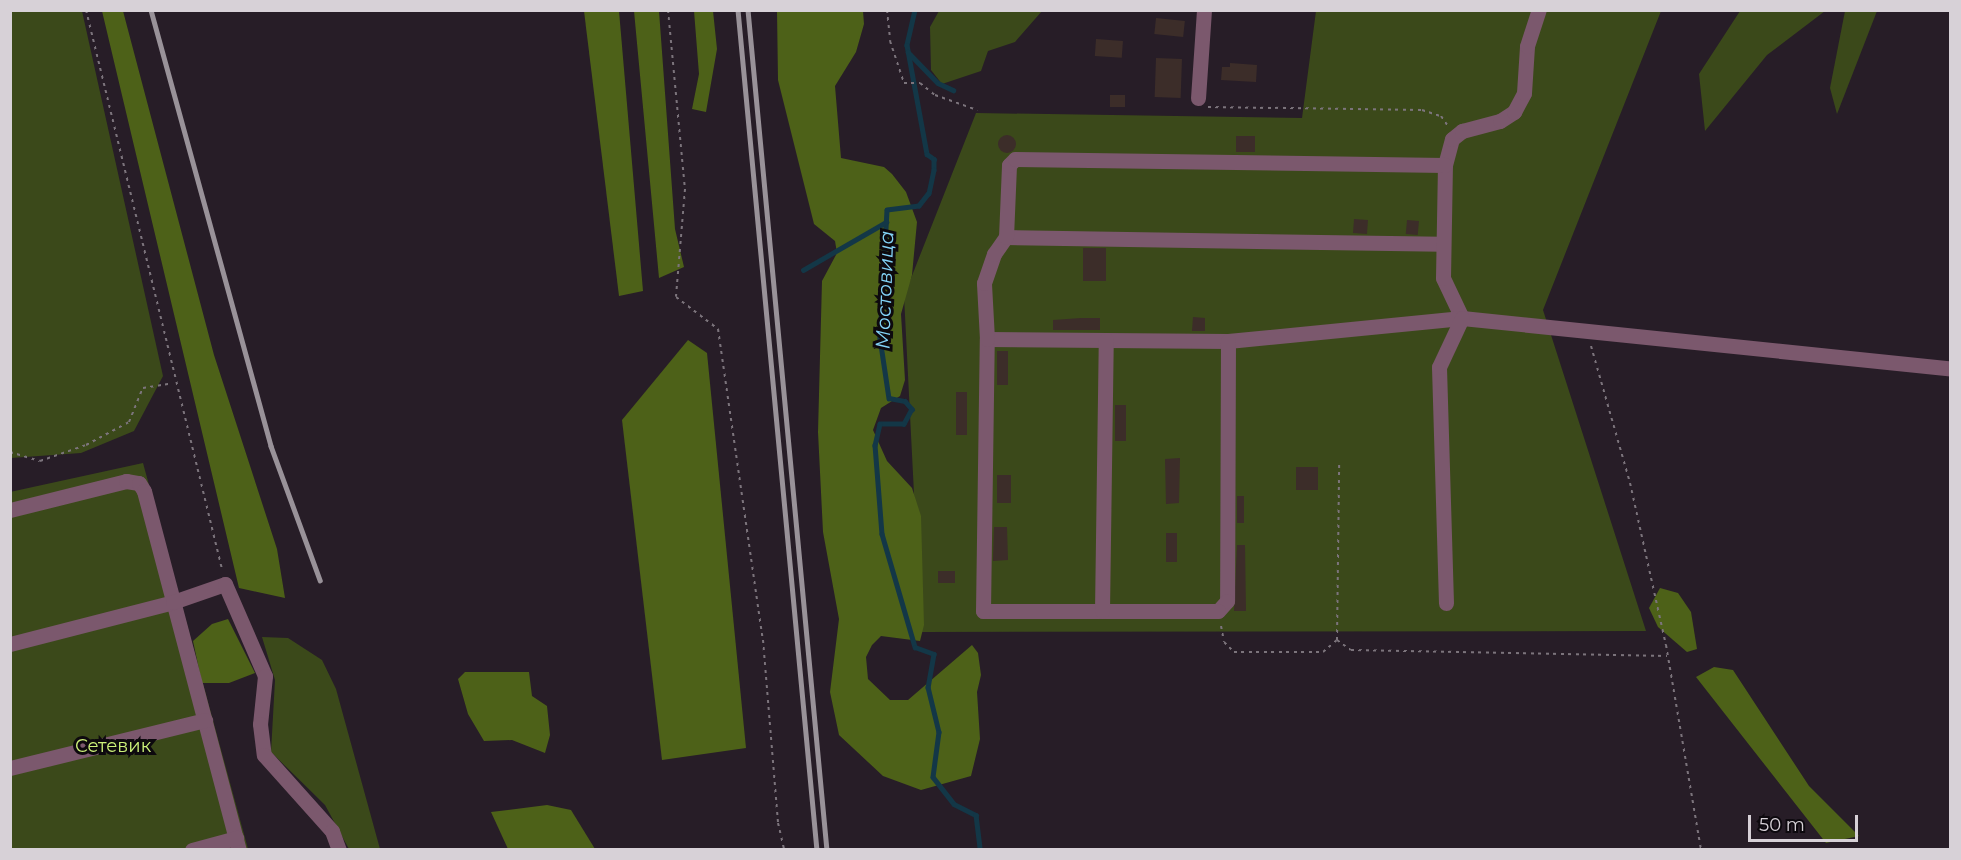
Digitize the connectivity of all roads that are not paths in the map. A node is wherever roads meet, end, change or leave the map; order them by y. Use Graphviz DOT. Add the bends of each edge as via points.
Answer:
graph roads {
  1 [pos="1204,10"];
  2 [pos="1539,10"];
  3 [pos="1198,98"];
  4 [pos="1445,165"];
  5 [pos="1006,237"];
  6 [pos="1441,244"];
  7 [pos="1462,318"];
  8 [pos="987,339"];
  9 [pos="1106,340"];
  10 [pos="1228,341"];
  11 [pos="1950,368"];
  12 [pos="10,510"];
  13 [pos="173,602"];
  14 [pos="1446,603"];
  15 [pos="1102,611"];
  16 [pos="10,644"];
  17 [pos="205,720"];
  18 [pos="10,768"];
  19 [pos="238,844"];
  20 [pos="192,849"];
  21 [pos="339,849"];
  1 -- 3 [label="street"];
  2 -- 4 [label="street" via="1527,46 1524,93 1514,112 1452,139"];
  4 -- 5 [label="street" via="1023,156 1009,165"];
  4 -- 6 [label="street"];
  5 -- 6 [label="street"];
  5 -- 8 [label="street" via="994,254 984,283"];
  6 -- 7 [label="street" via="1443,278"];
  7 -- 10 [label="street"];
  7 -- 11 [label="street"];
  7 -- 14 [label="street" via="1439,367"];
  8 -- 9 [label="street"];
  8 -- 15 [label="street" via="983,611"];
  9 -- 10 [label="street"];
  9 -- 15 [label="street"];
  10 -- 15 [label="street" via="1227,601 1218,611"];
  12 -- 13 [label="street" via="126,481 139,483"];
  13 -- 16 [label="street"];
  13 -- 17 [label="street"];
  13 -- 21 [label="street" via="225,584 265,676 260,724 264,755 332,831"];
  17 -- 18 [label="street"];
  17 -- 19 [label="street"];
  19 -- 20 [label="street"];
}
